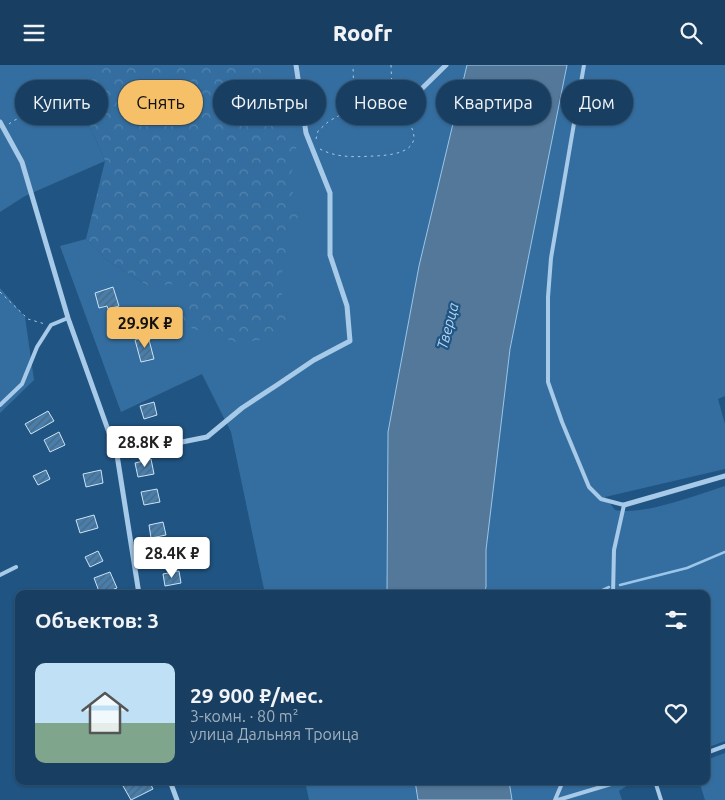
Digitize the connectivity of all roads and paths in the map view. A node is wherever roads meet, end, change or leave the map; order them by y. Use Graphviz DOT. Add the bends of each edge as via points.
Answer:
graph roads {
  1 [pos="296,65"];
  2 [pos="353,65"];
  3 [pos="391,65"];
  4 [pos="446,65"];
  5 [pos="584,65"];
  6 [pos="392,80"];
  7 [pos="426,85"];
  8 [pos="15,120"];
  9 [pos="0,122"];
  10 [pos="410,125"];
  11 [pos="2,130"];
  12 [pos="316,143"];
  13 [pos="320,149"];
  14 [pos="0,292"];
  15 [pos="68,318"];
  16 [pos="51,325"];
  17 [pos="0,405"];
  18 [pos="117,455"];
  19 [pos="725,476"];
  20 [pos="624,505"];
  21 [pos="16,567"];
  22 [pos="0,575"];
  23 [pos="138,590"];
  24 [pos="613,590"];
  25 [pos="725,746"];
  26 [pos="710,752"];
  27 [pos="171,785"];
  28 [pos="562,785"];
  29 [pos="608,785"];
  30 [pos="656,785"];
  31 [pos="177,800"];
  32 [pos="557,800"];
  33 [pos="661,800"];
  1 -- 18 [label="street" via="306,133 330,193 330,255 347,306 350,341 277,385 208,437"];
  2 -- 12 [label="path" via="354,97 344,113 318,131"];
  3 -- 6 [label="path"];
  4 -- 7 [label="street"];
  5 -- 20 [label="lane" via="551,258 548,381 589,487 601,499"];
  8 -- 11 [label="path"];
  9 -- 11 [label="street"];
  10 -- 13 [label="path" via="414,138 411,147 402,153 351,157 329,154"];
  11 -- 15 [label="street" via="22,161"];
  14 -- 16 [label="path" via="28,319"];
  15 -- 16 [label="lane"];
  15 -- 18 [label="street"];
  16 -- 17 [label="lane" via="37,347 22,384"];
  18 -- 23 [label="street"];
  19 -- 20 [label="street"];
  20 -- 24 [label="lane" via="614,550"];
  21 -- 22 [label="lane"];
  25 -- 26 [label="lane"];
  27 -- 31 [label="street"];
  28 -- 32 [label="lane"];
  29 -- 32 [label="lane"];
  30 -- 33 [label="lane"];
}
